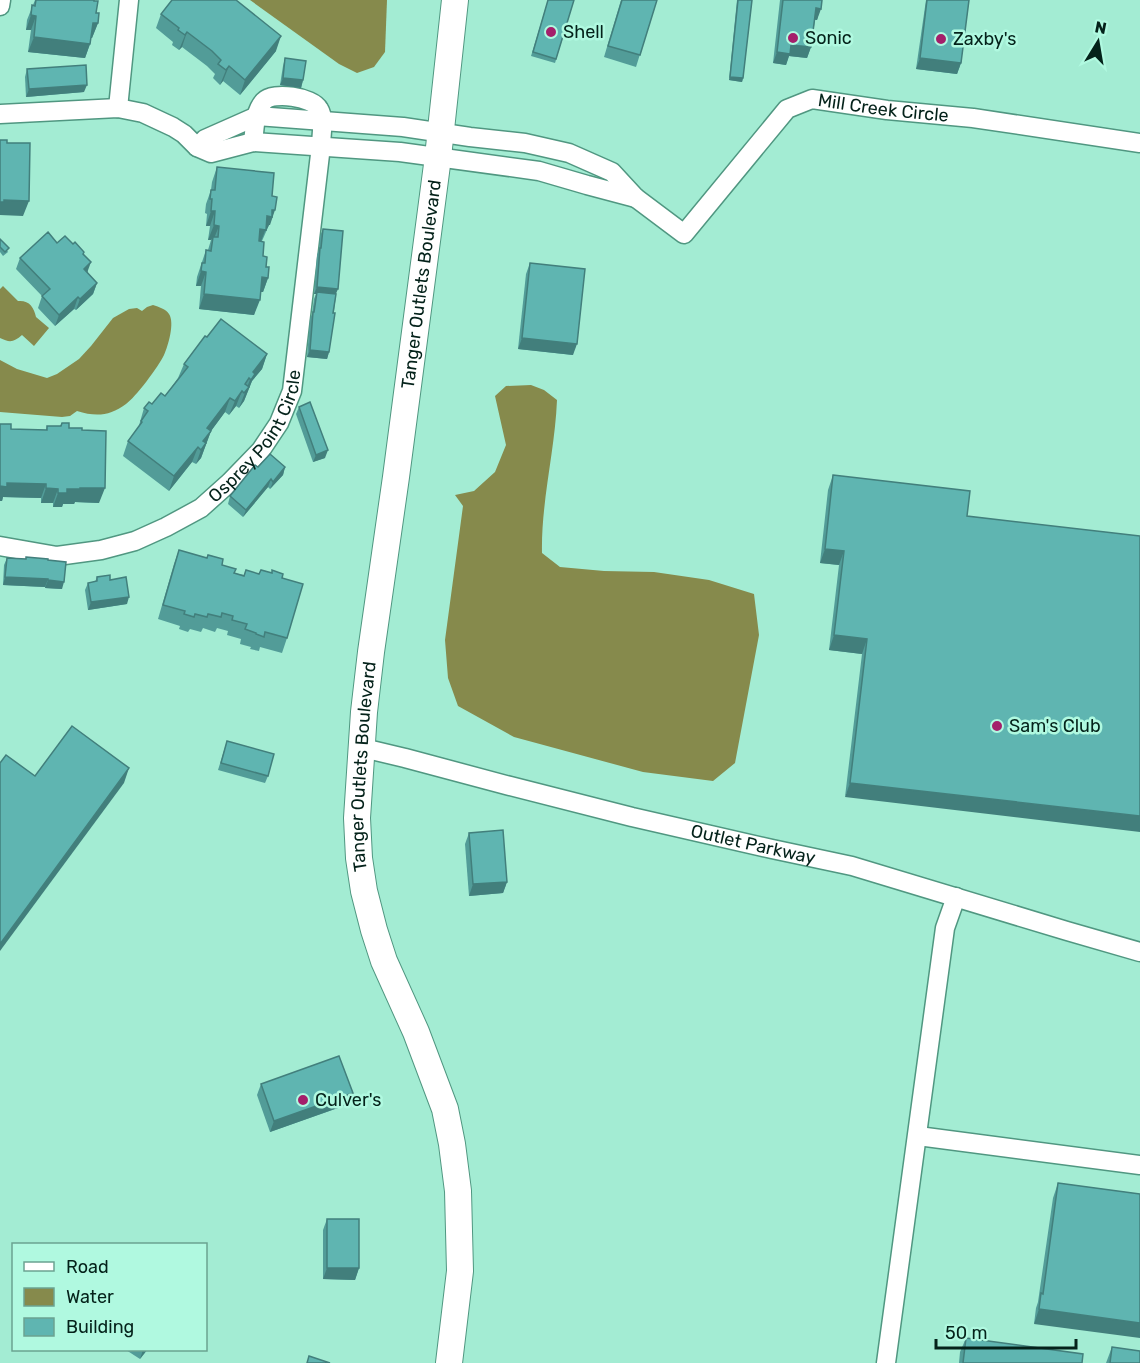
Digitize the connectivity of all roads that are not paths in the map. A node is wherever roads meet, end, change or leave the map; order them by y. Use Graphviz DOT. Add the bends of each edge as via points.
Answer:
graph roads {
  1 [pos="1,0"];
  2 [pos="129,0"];
  3 [pos="455,0"];
  4 [pos="0,6"];
  5 [pos="118,108"];
  6 [pos="0,114"];
  7 [pos="257,117"];
  8 [pos="322,122"];
  9 [pos="253,142"];
  10 [pos="1140,144"];
  11 [pos="439,145"];
  12 [pos="321,146"];
  13 [pos="197,147"];
  14 [pos="636,198"];
  15 [pos="0,546"];
  16 [pos="363,748"];
  17 [pos="956,897"];
  18 [pos="1140,952"];
  19 [pos="918,1136"];
  20 [pos="1140,1165"];
  21 [pos="449,1363"];
  22 [pos="886,1363"];
  1 -- 4 [label="street"];
  2 -- 5 [label="street"];
  3 -- 11 [label="street, Tanger Outlets Boulevard"];
  5 -- 6 [label="street"];
  5 -- 13 [label="street" via="143,113 173,127"];
  7 -- 8 [label="street" via="266,99 275,96 316,103"];
  7 -- 9 [label="street"];
  7 -- 13 [label="street" via="205,139"];
  8 -- 11 [label="street" via="403,127"];
  8 -- 12 [label="street, Osprey Point Circle"];
  9 -- 12 [label="street"];
  9 -- 13 [label="street" via="211,153"];
  10 -- 14 [label="street, Mill Creek Circle" via="973,118 812,99 787,109 684,234"];
  11 -- 12 [label="street" via="400,152"];
  11 -- 14 [label="street"];
  11 -- 14 [label="street" via="525,142 569,153 612,172"];
  11 -- 16 [label="street, Tanger Outlets Boulevard" via="371,652"];
  12 -- 15 [label="street, Osprey Point Circle" via="292,391 279,423 261,450 201,508 135,541 57,556"];
  16 -- 17 [label="street, Outlet Parkway" via="633,817 852,866"];
  16 -- 21 [label="street, Tanger Outlets Boulevard" via="357,818 364,891 384,961 445,1109 452,1144 460,1271"];
  17 -- 18 [label="street, Outlet Parkway"];
  17 -- 19 [label="street" via="945,928"];
  19 -- 20 [label="street"];
  19 -- 22 [label="street"];
}
